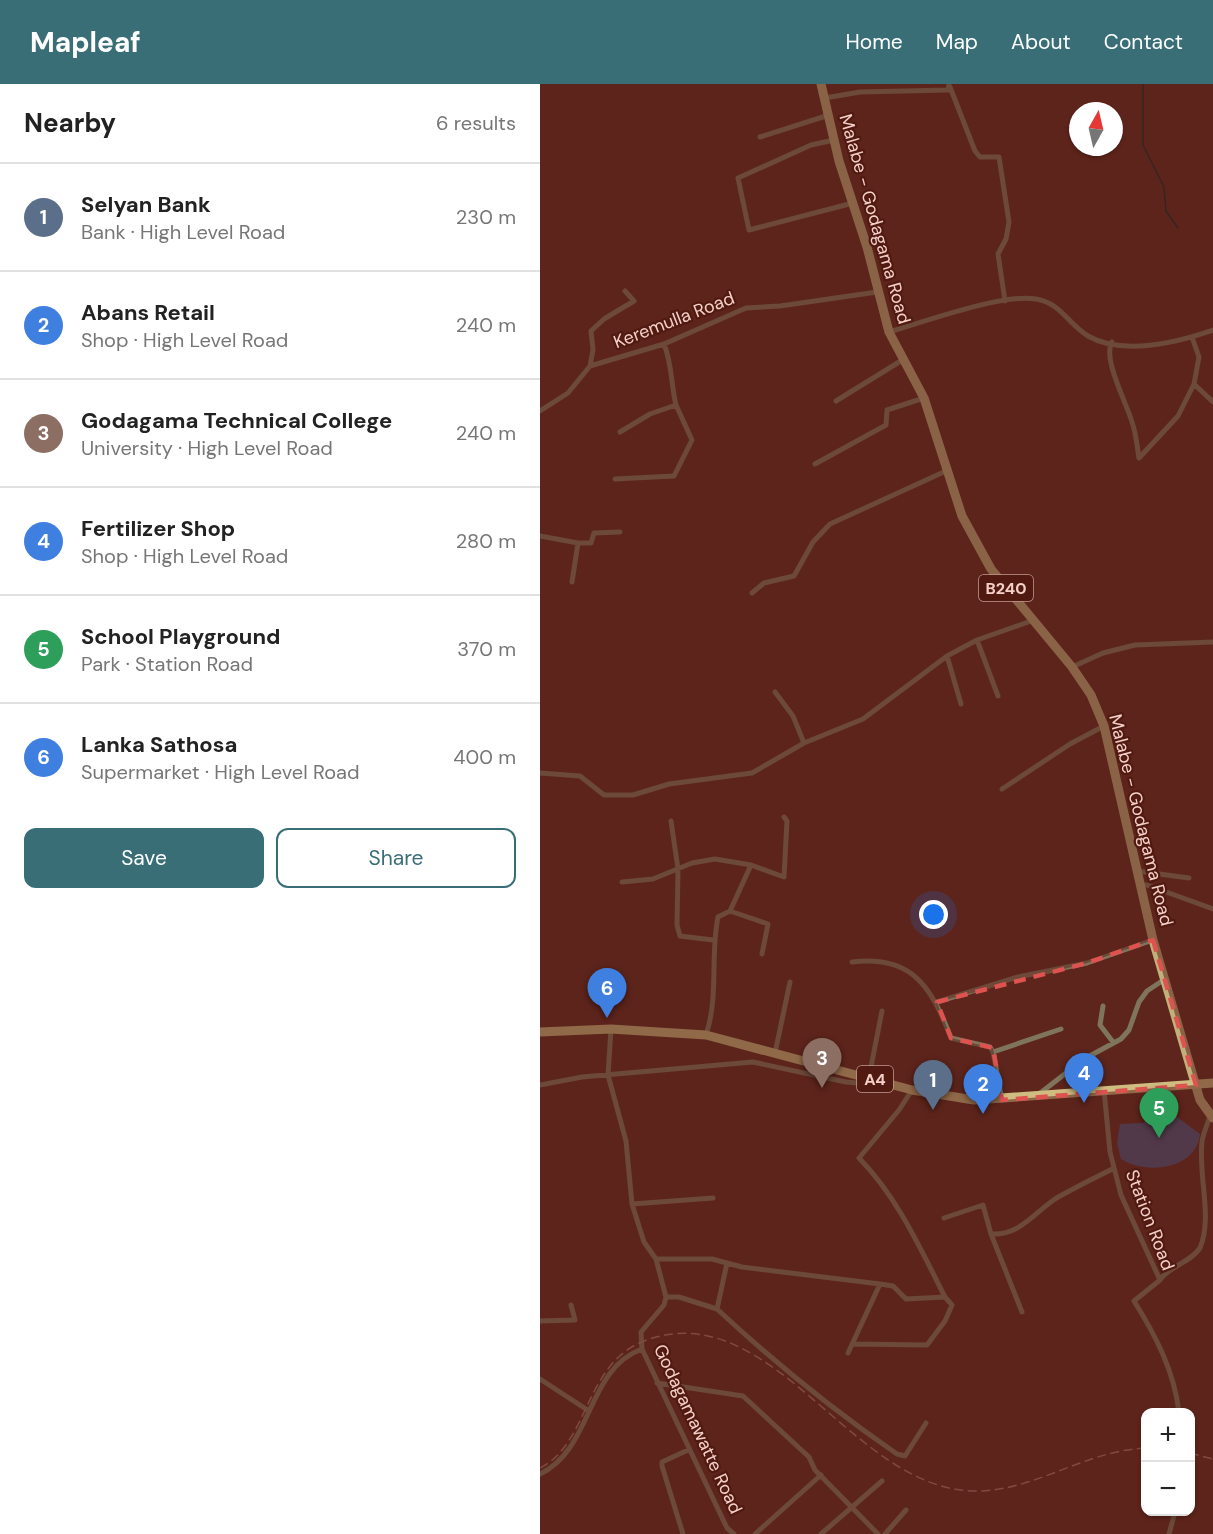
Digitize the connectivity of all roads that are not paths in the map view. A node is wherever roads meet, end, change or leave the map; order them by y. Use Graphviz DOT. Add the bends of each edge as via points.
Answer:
graph roads {
  1 [pos="821,84"];
  2 [pos="949,86"];
  3 [pos="825,98"];
  4 [pos="829,115"];
  5 [pos="760,136"];
  6 [pos="834,140"];
  7 [pos="853,203"];
  8 [pos="625,291"];
  9 [pos="877,292"];
  10 [pos="1005,301"];
  11 [pos="1213,330"];
  12 [pos="889,332"];
  13 [pos="1192,337"];
  14 [pos="1112,342"];
  15 [pos="664,344"];
  16 [pos="904,359"];
  17 [pos="590,366"];
  18 [pos="1194,384"];
  19 [pos="924,398"];
  20 [pos="837,401"];
  21 [pos="1213,402"];
  22 [pos="676,405"];
  23 [pos="540,411"];
  24 [pos="620,432"];
  25 [pos="815,464"];
  26 [pos="946,471"];
  27 [pos="615,478"];
  28 [pos="620,532"];
  29 [pos="540,536"];
  30 [pos="578,543"];
  31 [pos="572,582"];
  32 [pos="752,593"];
  33 [pos="1034,620"];
  34 [pos="977,640"];
  35 [pos="1213,642"];
  36 [pos="947,656"];
  37 [pos="1072,667"];
  38 [pos="775,692"];
  39 [pos="998,696"];
  40 [pos="961,704"];
  41 [pos="1104,726"];
  42 [pos="804,743"];
  43 [pos="540,773"];
  44 [pos="1002,789"];
  45 [pos="784,817"];
  46 [pos="671,821"];
  47 [pos="751,865"];
  48 [pos="678,869"];
  49 [pos="1137,871"];
  50 [pos="1189,878"];
  51 [pos="622,882"];
  52 [pos="1139,885"];
  53 [pos="1213,909"];
  54 [pos="730,911"];
  55 [pos="713,940"];
  56 [pos="1153,940"];
  57 [pos="762,954"];
  58 [pos="852,962"];
  59 [pos="1165,979"];
  60 [pos="790,982"];
  61 [pos="937,1002"];
  62 [pos="1103,1006"];
  63 [pos="882,1011"];
  64 [pos="611,1029"];
  65 [pos="1061,1029"];
  66 [pos="540,1032"];
  67 [pos="705,1035"];
  68 [pos="1113,1042"];
  69 [pos="993,1052"];
  70 [pos="775,1053"];
  71 [pos="608,1075"];
  72 [pos="869,1077"];
  73 [pos="1213,1083"];
  74 [pos="540,1085"];
  75 [pos="1196,1085"];
  76 [pos="907,1089"];
  77 [pos="1104,1090"];
  78 [pos="1039,1094"];
  79 [pos="1002,1100"];
  80 [pos="1212,1117"];
  81 [pos="1114,1168"];
  82 [pos="713,1198"];
  83 [pos="632,1204"];
  84 [pos="944,1218"];
  85 [pos="1210,1232"];
  86 [pos="991,1234"];
  87 [pos="656,1259"];
  88 [pos="727,1263"];
  89 [pos="1160,1280"];
  90 [pos="880,1284"];
  91 [pos="666,1297"];
  92 [pos="945,1297"];
  93 [pos="571,1305"];
  94 [pos="717,1310"];
  95 [pos="1022,1312"];
  96 [pos="540,1322"];
  97 [pos="852,1344"];
  98 [pos="642,1348"];
  99 [pos="848,1353"];
  100 [pos="540,1379"];
  101 [pos="657,1383"];
  102 [pos="1178,1408"];
  103 [pos="589,1411"];
  104 [pos="927,1423"];
  105 [pos="688,1450"];
  106 [pos="540,1474"];
  107 [pos="821,1475"];
  108 [pos="882,1481"];
  109 [pos="852,1508"];
  110 [pos="906,1510"];
  111 [pos="1173,1516"];
  112 [pos="683,1534"];
  113 [pos="734,1534"];
  114 [pos="755,1534"];
  115 [pos="821,1534"];
  116 [pos="878,1534"];
  117 [pos="885,1534"];
  118 [pos="1169,1534"];
  1 -- 3 [label="main road, Malabe - Godagama Road / B240"];
  2 -- 3 [label="street" via="948,90 860,92"];
  2 -- 10 [label="street" via="975,151 980,157 999,157 1009,222 998,254"];
  3 -- 4 [label="main road, Malabe - Godagama Road / B240"];
  4 -- 5 [label="street"];
  4 -- 6 [label="main road, Malabe - Godagama Road / B240"];
  6 -- 7 [label="main road, Malabe - Godagama Road / B240"];
  6 -- 7 [label="street" via="811,145 738,178 748,230"];
  7 -- 9 [label="main road, Malabe - Godagama Road / B240"];
  8 -- 17 [label="street, Keremulla Road" via="634,301 591,331"];
  9 -- 12 [label="main road, Malabe - Godagama Road / B240"];
  9 -- 15 [label="street, Keremulla Road" via="746,308"];
  10 -- 12 [label="street"];
  10 -- 14 [label="street" via="1039,299 1064,312 1088,336"];
  11 -- 13 [label="street"];
  12 -- 16 [label="main road, Malabe - Godagama Road / B240"];
  13 -- 14 [label="street" via="1140,346"];
  13 -- 18 [label="street" via="1199,357"];
  14 -- 18 [label="street" via="1108,347 1110,360 1133,423 1139,458 1178,417"];
  15 -- 17 [label="street, Keremulla Road"];
  15 -- 22 [label="street"];
  16 -- 19 [label="main road, Malabe - Godagama Road / B240"];
  16 -- 20 [label="street"];
  17 -- 23 [label="street, Keremulla Road" via="568,393"];
  18 -- 21 [label="street"];
  19 -- 25 [label="street" via="887,410 886,425"];
  19 -- 26 [label="main road, Malabe - Godagama Road / B240"];
  22 -- 24 [label="street" via="650,414"];
  22 -- 27 [label="street" via="692,440 674,476"];
  26 -- 32 [label="street" via="830,524 813,542 794,576 765,584"];
  26 -- 33 [label="main road, Malabe - Godagama Road / B240" via="962,516 990,569"];
  28 -- 30 [label="street" via="594,533 591,543"];
  29 -- 30 [label="street"];
  30 -- 31 [label="street"];
  33 -- 34 [label="street"];
  33 -- 37 [label="main road, Malabe - Godagama Road / B240"];
  34 -- 36 [label="street"];
  34 -- 39 [label="street"];
  35 -- 37 [label="street" via="1136,645 1103,653"];
  36 -- 40 [label="street"];
  36 -- 42 [label="street" via="862,719"];
  37 -- 41 [label="main road, Malabe - Godagama Road / B240" via="1091,695"];
  38 -- 42 [label="street" via="793,716"];
  41 -- 44 [label="street"];
  41 -- 49 [label="main road, Malabe - Godagama Road / B240"];
  42 -- 43 [label="street" via="753,773 669,783 633,795 604,795 580,776"];
  45 -- 47 [label="street" via="784,877"];
  46 -- 48 [label="street"];
  47 -- 48 [label="street" via="715,859"];
  47 -- 54 [label="street"];
  48 -- 51 [label="street" via="653,879"];
  48 -- 55 [label="street" via="680,936"];
  49 -- 50 [label="street"];
  49 -- 52 [label="main road, Malabe - Godagama Road / B240"];
  52 -- 53 [label="street"];
  52 -- 56 [label="main road, Malabe - Godagama Road / B240"];
  54 -- 55 [label="street" via="718,917"];
  54 -- 57 [label="street" via="768,924"];
  55 -- 67 [label="street" via="713,1001"];
  56 -- 59 [label="main road, Malabe - Godagama Road / B240"];
  56 -- 61 [label="street" via="1087,963 1018,977"];
  58 -- 61 [label="street" via="896,963 912,972"];
  59 -- 68 [label="street" via="1147,991 1129,1030"];
  59 -- 75 [label="main road, Malabe - Godagama Road / B240"];
  60 -- 70 [label="street"];
  61 -- 69 [label="street" via="951,1038 990,1047"];
  62 -- 68 [label="street" via="1100,1025"];
  63 -- 72 [label="street"];
  64 -- 66 [label="highway, A4"];
  64 -- 67 [label="highway, A4"];
  64 -- 71 [label="street"];
  65 -- 69 [label="street"];
  67 -- 70 [label="highway, A4"];
  68 -- 78 [label="street"];
  69 -- 79 [label="street"];
  70 -- 72 [label="highway, A4"];
  71 -- 74 [label="street"];
  71 -- 76 [label="street" via="753,1062 846,1082"];
  71 -- 83 [label="street" via="626,1141"];
  72 -- 76 [label="highway, A4"];
  73 -- 75 [label="highway, A4"];
  75 -- 77 [label="highway, A4"];
  75 -- 80 [label="main road, B240" via="1200,1100"];
  76 -- 79 [label="highway, A4" via="956,1099"];
  76 -- 92 [label="street" via="899,1110 859,1158 900,1209"];
  77 -- 78 [label="highway, A4"];
  77 -- 81 [label="street, Station Road"];
  78 -- 79 [label="highway, A4"];
  80 -- 85 [label="street" via="1202,1142"];
  81 -- 86 [label="street" via="1055,1200 1017,1230"];
  81 -- 89 [label="street, Station Road" via="1121,1195"];
  82 -- 83 [label="street"];
  83 -- 87 [label="street" via="644,1242"];
  84 -- 86 [label="street" via="983,1205"];
  85 -- 89 [label="street" via="1186,1263"];
  86 -- 95 [label="street"];
  87 -- 88 [label="street" via="712,1259"];
  87 -- 91 [label="street"];
  88 -- 90 [label="street"];
  88 -- 94 [label="street"];
  89 -- 102 [label="street, Station Road" via="1134,1302 1166,1359 1176,1386"];
  90 -- 92 [label="street" via="893,1286 906,1299"];
  90 -- 97 [label="street"];
  91 -- 94 [label="street" via="679,1297"];
  91 -- 98 [label="street, Godagamawatte Road" via="664,1305 641,1332"];
  92 -- 97 [label="street" via="952,1305 927,1345"];
  93 -- 96 [label="street" via="575,1320"];
  94 -- 104 [label="street" via="794,1378 897,1454 906,1456"];
  97 -- 99 [label="street"];
  98 -- 101 [label="street, Godagamawatte Road"];
  98 -- 103 [label="street" via="611,1372"];
  100 -- 103 [label="street"];
  101 -- 105 [label="street, Godagamawatte Road"];
  101 -- 107 [label="street" via="742,1396 809,1457"];
  103 -- 106 [label="street" via="564,1455"];
  105 -- 112 [label="street" via="662,1462"];
  105 -- 113 [label="street, Godagamawatte Road" via="727,1528"];
  107 -- 109 [label="street"];
  107 -- 114 [label="street"];
  108 -- 109 [label="street"];
  109 -- 115 [label="street"];
  109 -- 116 [label="street"];
  110 -- 117 [label="street"];
  111 -- 118 [label="street"];
}
